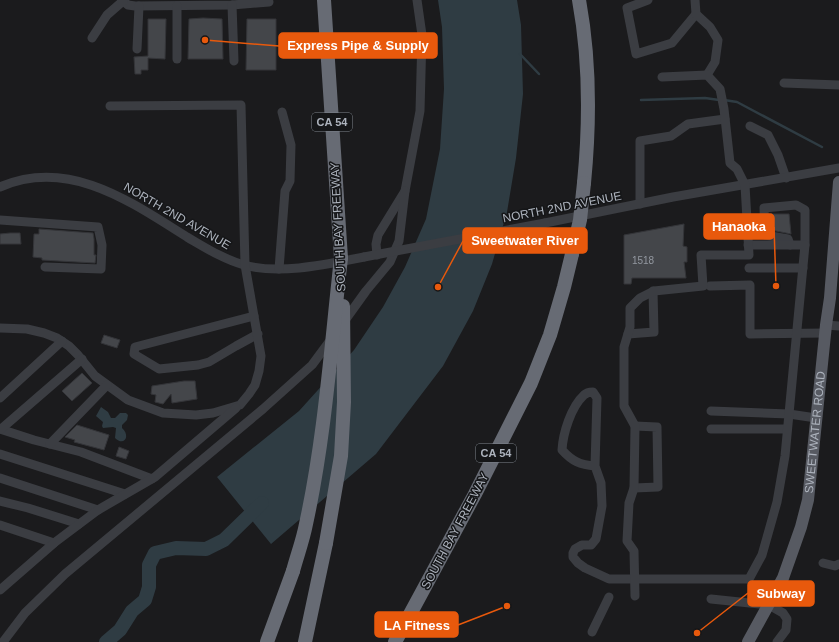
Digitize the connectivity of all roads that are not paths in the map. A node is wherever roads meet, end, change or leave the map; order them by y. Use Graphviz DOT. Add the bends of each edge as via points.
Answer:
graph roads {
  1 [pos="123,0"];
  2 [pos="324,0"];
  3 [pos="417,0"];
  4 [pos="580,0"];
  5 [pos="648,0"];
  6 [pos="695,0"];
  7 [pos="268,2"];
  8 [pos="149,3"];
  9 [pos="229,4"];
  10 [pos="139,6"];
  11 [pos="177,6"];
  12 [pos="696,14"];
  13 [pos="92,38"];
  14 [pos="137,49"];
  15 [pos="177,59"];
  16 [pos="234,61"];
  17 [pos="707,75"];
  18 [pos="662,77"];
  19 [pos="784,83"];
  20 [pos="839,85"];
  21 [pos="110,106"];
  22 [pos="282,112"];
  23 [pos="725,119"];
  24 [pos="750,126"];
  25 [pos="839,168"];
  26 [pos="786,178"];
  27 [pos="839,182"];
  28 [pos="745,185"];
  29 [pos="0,187"];
  30 [pos="405,191"];
  31 [pos="640,204"];
  32 [pos="837,207"];
  33 [pos="0,220"];
  34 [pos="748,245"];
  35 [pos="790,245"];
  36 [pos="805,245"];
  37 [pos="377,255"];
  38 [pos="749,255"];
  39 [pos="341,258"];
  40 [pos="245,265"];
  41 [pos="45,267"];
  42 [pos="749,268"];
  43 [pos="803,268"];
  44 [pos="279,269"];
  45 [pos="750,285"];
  46 [pos="710,286"];
  47 [pos="653,291"];
  48 [pos="834,298"];
  49 [pos="254,316"];
  50 [pos="839,326"];
  51 [pos="0,328"];
  52 [pos="825,329"];
  53 [pos="797,333"];
  54 [pos="258,334"];
  55 [pos="628,334"];
  56 [pos="62,341"];
  57 [pos="82,359"];
  58 [pos="107,385"];
  59 [pos="0,398"];
  60 [pos="240,405"];
  61 [pos="711,411"];
  62 [pos="789,414"];
  63 [pos="816,418"];
  64 [pos="635,426"];
  65 [pos="1,429"];
  66 [pos="711,429"];
  67 [pos="787,429"];
  68 [pos="50,444"];
  69 [pos="0,454"];
  70 [pos="595,466"];
  71 [pos="0,478"];
  72 [pos="152,479"];
  73 [pos="634,488"];
  74 [pos="125,494"];
  75 [pos="0,501"];
  76 [pos="98,510"];
  77 [pos="79,524"];
  78 [pos="0,525"];
  79 [pos="54,543"];
  80 [pos="823,564"];
  81 [pos="839,564"];
  82 [pos="635,579"];
  83 [pos="0,590"];
  84 [pos="285,593"];
  85 [pos="635,596"];
  86 [pos="609,597"];
  87 [pos="711,599"];
  88 [pos="768,605"];
  89 [pos="592,632"];
  90 [pos="3,642"];
  91 [pos="258,642"];
  92 [pos="267,642"];
  93 [pos="305,642"];
  94 [pos="395,642"];
  95 [pos="748,642"];
  96 [pos="778,642"];
  1 -- 10 [label="street" via="128,5"];
  1 -- 13 [label="street" via="107,15"];
  2 -- 39 [label="highway, SOUTH BAY FREEWAY / CA 54"];
  3 -- 30 [label="street" via="422,35 420,110"];
  4 -- 94 [label="highway, SOUTH BAY FREEWAY / CA 54, bridge" via="588,92 588,140 580,220 564,287 550,335 531,384"];
  5 -- 12 [label="street" via="627,8 636,54 672,43"];
  6 -- 12 [label="street"];
  7 -- 9 [label="street"];
  8 -- 10 [label="street"];
  8 -- 11 [label="street"];
  9 -- 11 [label="street"];
  9 -- 16 [label="street"];
  10 -- 14 [label="street"];
  11 -- 15 [label="street"];
  12 -- 17 [label="street" via="710,27 718,40 715,62"];
  17 -- 18 [label="street"];
  17 -- 23 [label="street" via="720,89"];
  19 -- 20 [label="street"];
  21 -- 40 [label="street" via="241,105"];
  22 -- 44 [label="street" via="291,145 290,182 284,191"];
  23 -- 28 [label="street" via="730,163 737,169"];
  23 -- 31 [label="street" via="688,124 671,136 640,141"];
  24 -- 26 [label="street" via="768,135"];
  25 -- 26 [label="street, NORTH 2ND AVENUE"];
  26 -- 28 [label="street, NORTH 2ND AVENUE"];
  27 -- 32 [label="main road, SWEETWATER ROAD"];
  28 -- 31 [label="street, NORTH 2ND AVENUE"];
  28 -- 34 [label="street"];
  29 -- 40 [label="street, NORTH 2ND AVENUE" via="25,179 56,177 86,183 128,200 217,254"];
  30 -- 37 [label="street" via="378,235"];
  30 -- 90 [label="street" via="399,241 390,262 312,365 65,574 25,613"];
  31 -- 37 [label="street, NORTH 2ND AVENUE, bridge"];
  32 -- 48 [label="main road, SWEETWATER ROAD"];
  33 -- 41 [label="street" via="98,227 102,246 101,269"];
  34 -- 35 [label="street"];
  34 -- 38 [label="street"];
  35 -- 36 [label="street"];
  35 -- 36 [label="street" via="788,239 765,235 764,208 796,205 805,210"];
  36 -- 43 [label="street"];
  37 -- 44 [label="street, NORTH 2ND AVENUE, bridge"];
  38 -- 42 [label="street"];
  38 -- 47 [label="street" via="701,255 703,286"];
  39 -- 84 [label="highway, bridge" via="314,483 306,526"];
  39 -- 93 [label="highway, SOUTH BAY FREEWAY / CA 54, bridge" via="344,338 341,456"];
  40 -- 44 [label="street, NORTH 2ND AVENUE"];
  40 -- 49 [label="street"];
  42 -- 43 [label="street"];
  42 -- 45 [label="street"];
  43 -- 53 [label="street"];
  45 -- 46 [label="street"];
  45 -- 53 [label="street" via="750,334"];
  47 -- 55 [label="street" via="640,298 630,308"];
  47 -- 55 [label="street" via="654,332"];
  48 -- 52 [label="main road, SWEETWATER ROAD"];
  49 -- 54 [label="street"];
  49 -- 54 [label="street" via="135,347 134,354 159,369 198,366"];
  50 -- 52 [label="street"];
  51 -- 56 [label="street" via="39,331"];
  52 -- 53 [label="street"];
  52 -- 63 [label="main road, SWEETWATER ROAD"];
  53 -- 62 [label="street"];
  54 -- 60 [label="street" via="261,356 259,372 252,390"];
  55 -- 64 [label="street" via="624,348 624,406"];
  56 -- 57 [label="street"];
  56 -- 59 [label="street"];
  57 -- 58 [label="street" via="95,376"];
  57 -- 65 [label="street"];
  58 -- 60 [label="street" via="128,400 163,413 196,415"];
  58 -- 68 [label="street"];
  60 -- 72 [label="street"];
  61 -- 62 [label="street"];
  62 -- 63 [label="street"];
  62 -- 67 [label="street"];
  63 -- 88 [label="main road, SWEETWATER ROAD" via="808,500 802,527 783,578"];
  64 -- 73 [label="street"];
  64 -- 73 [label="street" via="657,427 658,487"];
  65 -- 68 [label="street"];
  66 -- 67 [label="street"];
  67 -- 82 [label="street" via="778,502 762,555 749,579"];
  68 -- 72 [label="street" via="81,452"];
  69 -- 74 [label="street"];
  70 -- 70 [label="street" via="597,398 593,392 585,394 576,404 568,422 562,450 583,466"];
  70 -- 82 [label="street" via="601,483 602,501 596,539 591,545 582,545 574,549 574,558 585,568 609,579"];
  71 -- 76 [label="street"];
  72 -- 74 [label="street"];
  73 -- 82 [label="street" via="629,503 627,541 634,551"];
  74 -- 76 [label="street"];
  75 -- 77 [label="street"];
  76 -- 77 [label="street"];
  77 -- 79 [label="street"];
  78 -- 79 [label="street"];
  79 -- 83 [label="street"];
  80 -- 81 [label="street"];
  82 -- 85 [label="street"];
  84 -- 91 [label="highway"];
  84 -- 92 [label="highway"];
  86 -- 89 [label="street"];
  87 -- 88 [label="street"];
  88 -- 95 [label="main road, SWEETWATER ROAD"];
  88 -- 96 [label="street" via="783,613 787,619 786,630"];
}
